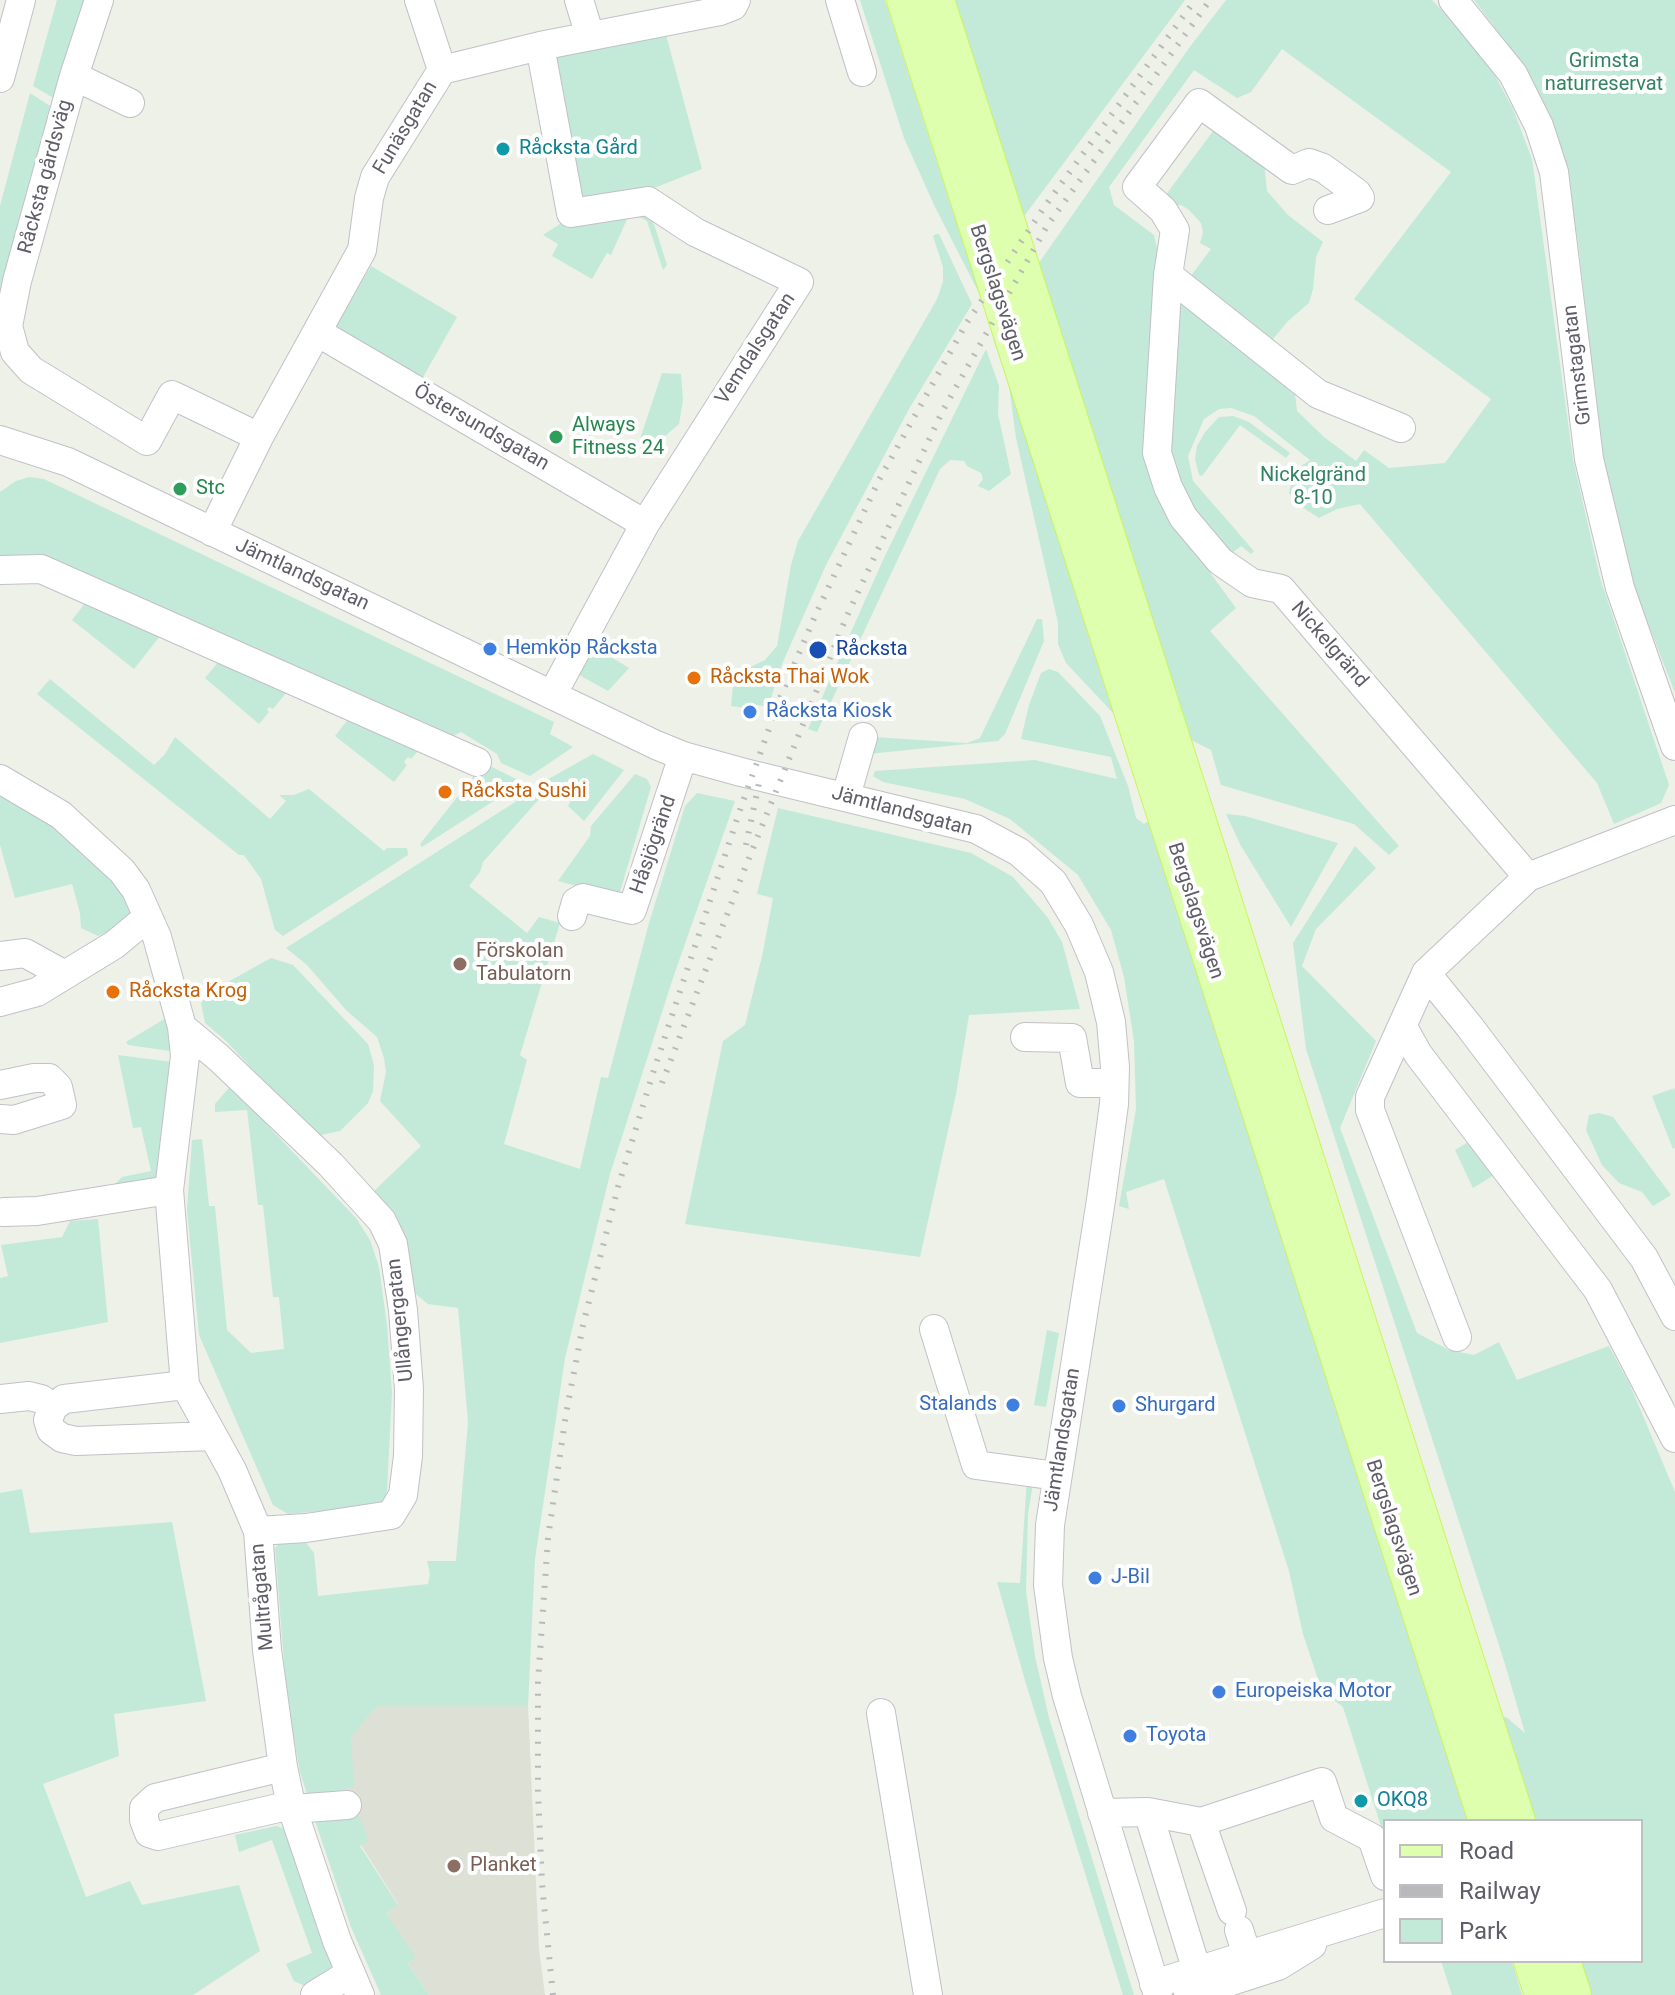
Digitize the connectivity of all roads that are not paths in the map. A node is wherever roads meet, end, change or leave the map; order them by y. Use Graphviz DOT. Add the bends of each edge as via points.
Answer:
graph roads {
  1 [pos="21,0"];
  2 [pos="99,0"];
  3 [pos="419,0"];
  4 [pos="579,0"];
  5 [pos="736,0"];
  6 [pos="840,0"];
  7 [pos="904,0"];
  8 [pos="937,0"];
  9 [pos="1453,0"];
  10 [pos="590,36"];
  11 [pos="540,46"];
  12 [pos="442,70"];
  13 [pos="862,72"];
  14 [pos="74,76"];
  15 [pos="0,78"];
  16 [pos="130,103"];
  17 [pos="1328,210"];
  18 [pos="1168,275"];
  19 [pos="317,332"];
  20 [pos="1401,428"];
  21 [pos="259,437"];
  22 [pos="0,440"];
  23 [pos="645,524"];
  24 [pos="212,532"];
  25 [pos="0,570"];
  26 [pos="552,695"];
  27 [pos="863,737"];
  28 [pos="1675,746"];
  29 [pos="683,756"];
  30 [pos="477,762"];
  31 [pos="0,779"];
  32 [pos="846,796"];
  33 [pos="1675,820"];
  34 [pos="1528,877"];
  35 [pos="572,916"];
  36 [pos="148,917"];
  37 [pos="0,956"];
  38 [pos="1426,973"];
  39 [pos="63,974"];
  40 [pos="0,1002"];
  41 [pos="182,1027"];
  42 [pos="1403,1027"];
  43 [pos="1025,1037"];
  44 [pos="1114,1083"];
  45 [pos="0,1085"];
  46 [pos="0,1119"];
  47 [pos="169,1190"];
  48 [pos="4,1212"];
  49 [pos="1675,1316"];
  50 [pos="934,1329"];
  51 [pos="1457,1337"];
  52 [pos="185,1385"];
  53 [pos="0,1399"];
  54 [pos="53,1407"];
  55 [pos="212,1436"];
  56 [pos="1675,1438"];
  57 [pos="1057,1476"];
  58 [pos="258,1531"];
  59 [pos="881,1713"];
  60 [pos="283,1767"];
  61 [pos="347,1805"];
  62 [pos="292,1807"];
  63 [pos="1148,1812"];
  64 [pos="1102,1813"];
  65 [pos="1485,1819"];
  66 [pos="1517,1819"];
  67 [pos="1201,1822"];
  68 [pos="1383,1870"];
  69 [pos="1383,1914"];
  70 [pos="1329,1930"];
  71 [pos="1239,1932"];
  72 [pos="1532,1963"];
  73 [pos="1564,1963"];
  74 [pos="1192,1983"];
  75 [pos="355,1985"];
  76 [pos="1156,1990"];
  77 [pos="315,1995"];
  78 [pos="928,1995"];
  79 [pos="1542,1995"];
  80 [pos="1574,1995"];
  1 -- 15 [label="street"];
  2 -- 14 [label="street, Råcksta gårdsväg"];
  3 -- 12 [label="street"];
  4 -- 10 [label="street"];
  5 -- 10 [label="street, Funäsgatan" via="720,11"];
  6 -- 13 [label="street"];
  7 -- 65 [label="main road, Bergslagsvägen"];
  8 -- 66 [label="main road, Bergslagsvägen"];
  9 -- 28 [label="street, Grimstagatan" via="1513,74 1554,172 1589,459 1620,588"];
  10 -- 11 [label="street, Funäsgatan"];
  11 -- 12 [label="street, Funäsgatan"];
  11 -- 23 [label="street, Vemdalsgatan" via="571,213 648,201 695,232 799,282"];
  12 -- 19 [label="street, Funäsgatan" via="375,177 362,250"];
  14 -- 16 [label="street, Råcksta gårdsväg"];
  14 -- 21 [label="street, Råcksta gårdsväg" via="17,281 8,326 15,352 31,370 147,441 172,395"];
  17 -- 18 [label="street, Nickelgränd" via="1360,198 1323,168 1309,163 1292,170 1199,103 1137,187 1163,210 1175,230"];
  18 -- 20 [label="street" via="1318,394"];
  18 -- 34 [label="street, Nickelgränd" via="1157,453 1183,517 1240,576 1281,589"];
  19 -- 21 [label="street, Funäsgatan"];
  19 -- 23 [label="street, Östersundsgatan"];
  21 -- 24 [label="street, Funäsgatan"];
  22 -- 24 [label="street, Jämtlandsgatan" via="68,462"];
  23 -- 26 [label="street, Vemdalsgatan"];
  24 -- 26 [label="street, Jämtlandsgatan"];
  25 -- 30 [label="street" via="41,569"];
  26 -- 29 [label="street, Jämtlandsgatan"];
  27 -- 32 [label="street"];
  29 -- 32 [label="street, Jämtlandsgatan"];
  29 -- 35 [label="street, Håsjögränd" via="632,910 583,898"];
  31 -- 36 [label="street, Multrågatan" via="61,815 122,871"];
  32 -- 44 [label="street, Jämtlandsgatan" via="976,829 1019,852 1053,882 1099,972 1111,1022"];
  33 -- 34 [label="street"];
  34 -- 38 [label="street"];
  36 -- 39 [label="street" via="114,945"];
  36 -- 41 [label="street, Multrågatan"];
  37 -- 39 [label="street" via="25,953"];
  38 -- 42 [label="street"];
  38 -- 49 [label="street" via="1631,1240"];
  39 -- 40 [label="street" via="37,992"];
  41 -- 47 [label="street, Multrågatan" via="185,1056"];
  41 -- 58 [label="street, Ullångergatan" via="374,1211 393,1244 403,1310 408,1456 403,1495 391,1515"];
  42 -- 51 [label="street" via="1370,1097 1370,1110"];
  42 -- 56 [label="street" via="1418,1054 1598,1290"];
  43 -- 44 [label="street" via="1072,1038 1080,1083"];
  44 -- 57 [label="street, Jämtlandsgatan"];
  45 -- 46 [label="street" via="49,1078 58,1087 62,1105 14,1120"];
  47 -- 48 [label="street"];
  47 -- 52 [label="street, Multrågatan"];
  50 -- 57 [label="street" via="976,1465"];
  52 -- 54 [label="street" via="64,1399"];
  52 -- 55 [label="street, Multrågatan"];
  53 -- 54 [label="street" via="29,1396"];
  54 -- 55 [label="street" via="51,1430 76,1441"];
  55 -- 58 [label="street, Multrågatan"];
  57 -- 64 [label="street, Jämtlandsgatan" via="1048,1585 1058,1658"];
  58 -- 60 [label="street, Multrågatan"];
  59 -- 78 [label="street"];
  60 -- 62 [label="street, Multrågatan"];
  60 -- 62 [label="street" via="155,1798 144,1808 144,1820 149,1833 158,1836"];
  61 -- 62 [label="street"];
  62 -- 75 [label="street, Multrågatan"];
  63 -- 64 [label="street"];
  63 -- 67 [label="street"];
  63 -- 74 [label="street"];
  64 -- 76 [label="street, Jämtlandsgatan"];
  67 -- 68 [label="street" via="1322,1782 1334,1818 1372,1838"];
  67 -- 71 [label="street"];
  69 -- 70 [label="street"];
  70 -- 71 [label="street"];
  70 -- 74 [label="street" via="1278,1966"];
  71 -- 74 [label="street"];
  72 -- 79 [label="main road"];
  73 -- 80 [label="main road"];
  74 -- 76 [label="street"];
  75 -- 77 [label="street, Multrågatan"];
}
